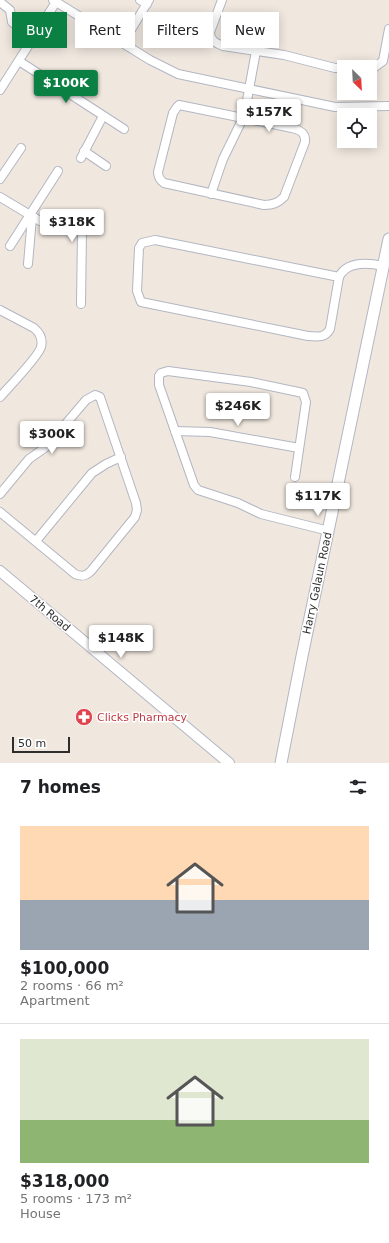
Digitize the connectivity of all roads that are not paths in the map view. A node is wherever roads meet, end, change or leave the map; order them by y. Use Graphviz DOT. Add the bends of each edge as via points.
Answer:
graph roads {
  1 [pos="222,0"];
  2 [pos="54,1"];
  3 [pos="145,1"];
  4 [pos="0,2"];
  5 [pos="48,12"];
  6 [pos="75,14"];
  7 [pos="135,20"];
  8 [pos="12,22"];
  9 [pos="389,29"];
  10 [pos="27,48"];
  11 [pos="131,48"];
  12 [pos="256,51"];
  13 [pos="19,61"];
  14 [pos="377,66"];
  15 [pos="337,68"];
  16 [pos="250,89"];
  17 [pos="0,90"];
  18 [pos="389,106"];
  19 [pos="104,116"];
  20 [pos="243,118"];
  21 [pos="124,129"];
  22 [pos="21,148"];
  23 [pos="106,166"];
  24 [pos="58,171"];
  25 [pos="0,179"];
  26 [pos="211,194"];
  27 [pos="0,197"];
  28 [pos="31,216"];
  29 [pos="389,240"];
  30 [pos="10,246"];
  31 [pos="28,264"];
  32 [pos="383,266"];
  33 [pos="339,277"];
  34 [pos="81,304"];
  35 [pos="0,310"];
  36 [pos="0,397"];
  37 [pos="175,431"];
  38 [pos="299,448"];
  39 [pos="121,457"];
  40 [pos="295,477"];
  41 [pos="0,494"];
  42 [pos="0,512"];
  43 [pos="329,530"];
  44 [pos="36,541"];
  45 [pos="0,572"];
  46 [pos="228,763"];
  47 [pos="282,763"];
  1 -- 12 [label="street" via="210,32 212,40 223,46"];
  2 -- 5 [label="street"];
  2 -- 6 [label="street"];
  3 -- 7 [label="street"];
  4 -- 8 [label="street" via="10,10"];
  9 -- 14 [label="street" via="383,61"];
  10 -- 13 [label="street"];
  11 -- 16 [label="street" via="178,74"];
  12 -- 15 [label="street"];
  12 -- 16 [label="street"];
  13 -- 17 [label="street"];
  13 -- 19 [label="street"];
  16 -- 18 [label="street" via="335,107"];
  16 -- 20 [label="street"];
  19 -- 21 [label="street"];
  19 -- 23 [label="street" via="82,154"];
  20 -- 26 [label="street" via="223,159"];
  20 -- 26 [label="street" via="183,105 177,106 173,113 158,172 159,177 164,183"];
  20 -- 26 [label="street" via="292,128 304,135 305,142 286,195 278,202 264,205"];
  22 -- 25 [label="street"];
  24 -- 28 [label="street"];
  27 -- 28 [label="street"];
  28 -- 30 [label="street"];
  28 -- 31 [label="street"];
  28 -- 34 [label="street" via="40,222 77,222 80,225"];
  29 -- 32 [label="main road, Harry Galaun Road"];
  32 -- 33 [label="street" via="357,265 344,270"];
  32 -- 43 [label="main road, Harry Galaun Road"];
  33 -- 33 [label="street" via="330,329 325,336 318,337 144,304 139,299 137,291 139,248 142,243 155,240"];
  35 -- 36 [label="street" via="34,328 42,340 40,350"];
  37 -- 38 [label="street" via="203,431"];
  37 -- 38 [label="street" via="158,380 161,373 168,371 251,382 303,393 306,402"];
  37 -- 43 [label="street" via="198,490 238,503 261,514"];
  38 -- 40 [label="street"];
  39 -- 41 [label="street" via="103,402 95,395 86,400 46,447 29,459"];
  39 -- 44 [label="street" via="92,473"];
  39 -- 44 [label="street" via="136,503 136,514 91,571 85,576 75,574"];
  42 -- 44 [label="street"];
  43 -- 47 [label="main road, Harry Galaun Road"];
  45 -- 46 [label="street, 7th Road"];
}
